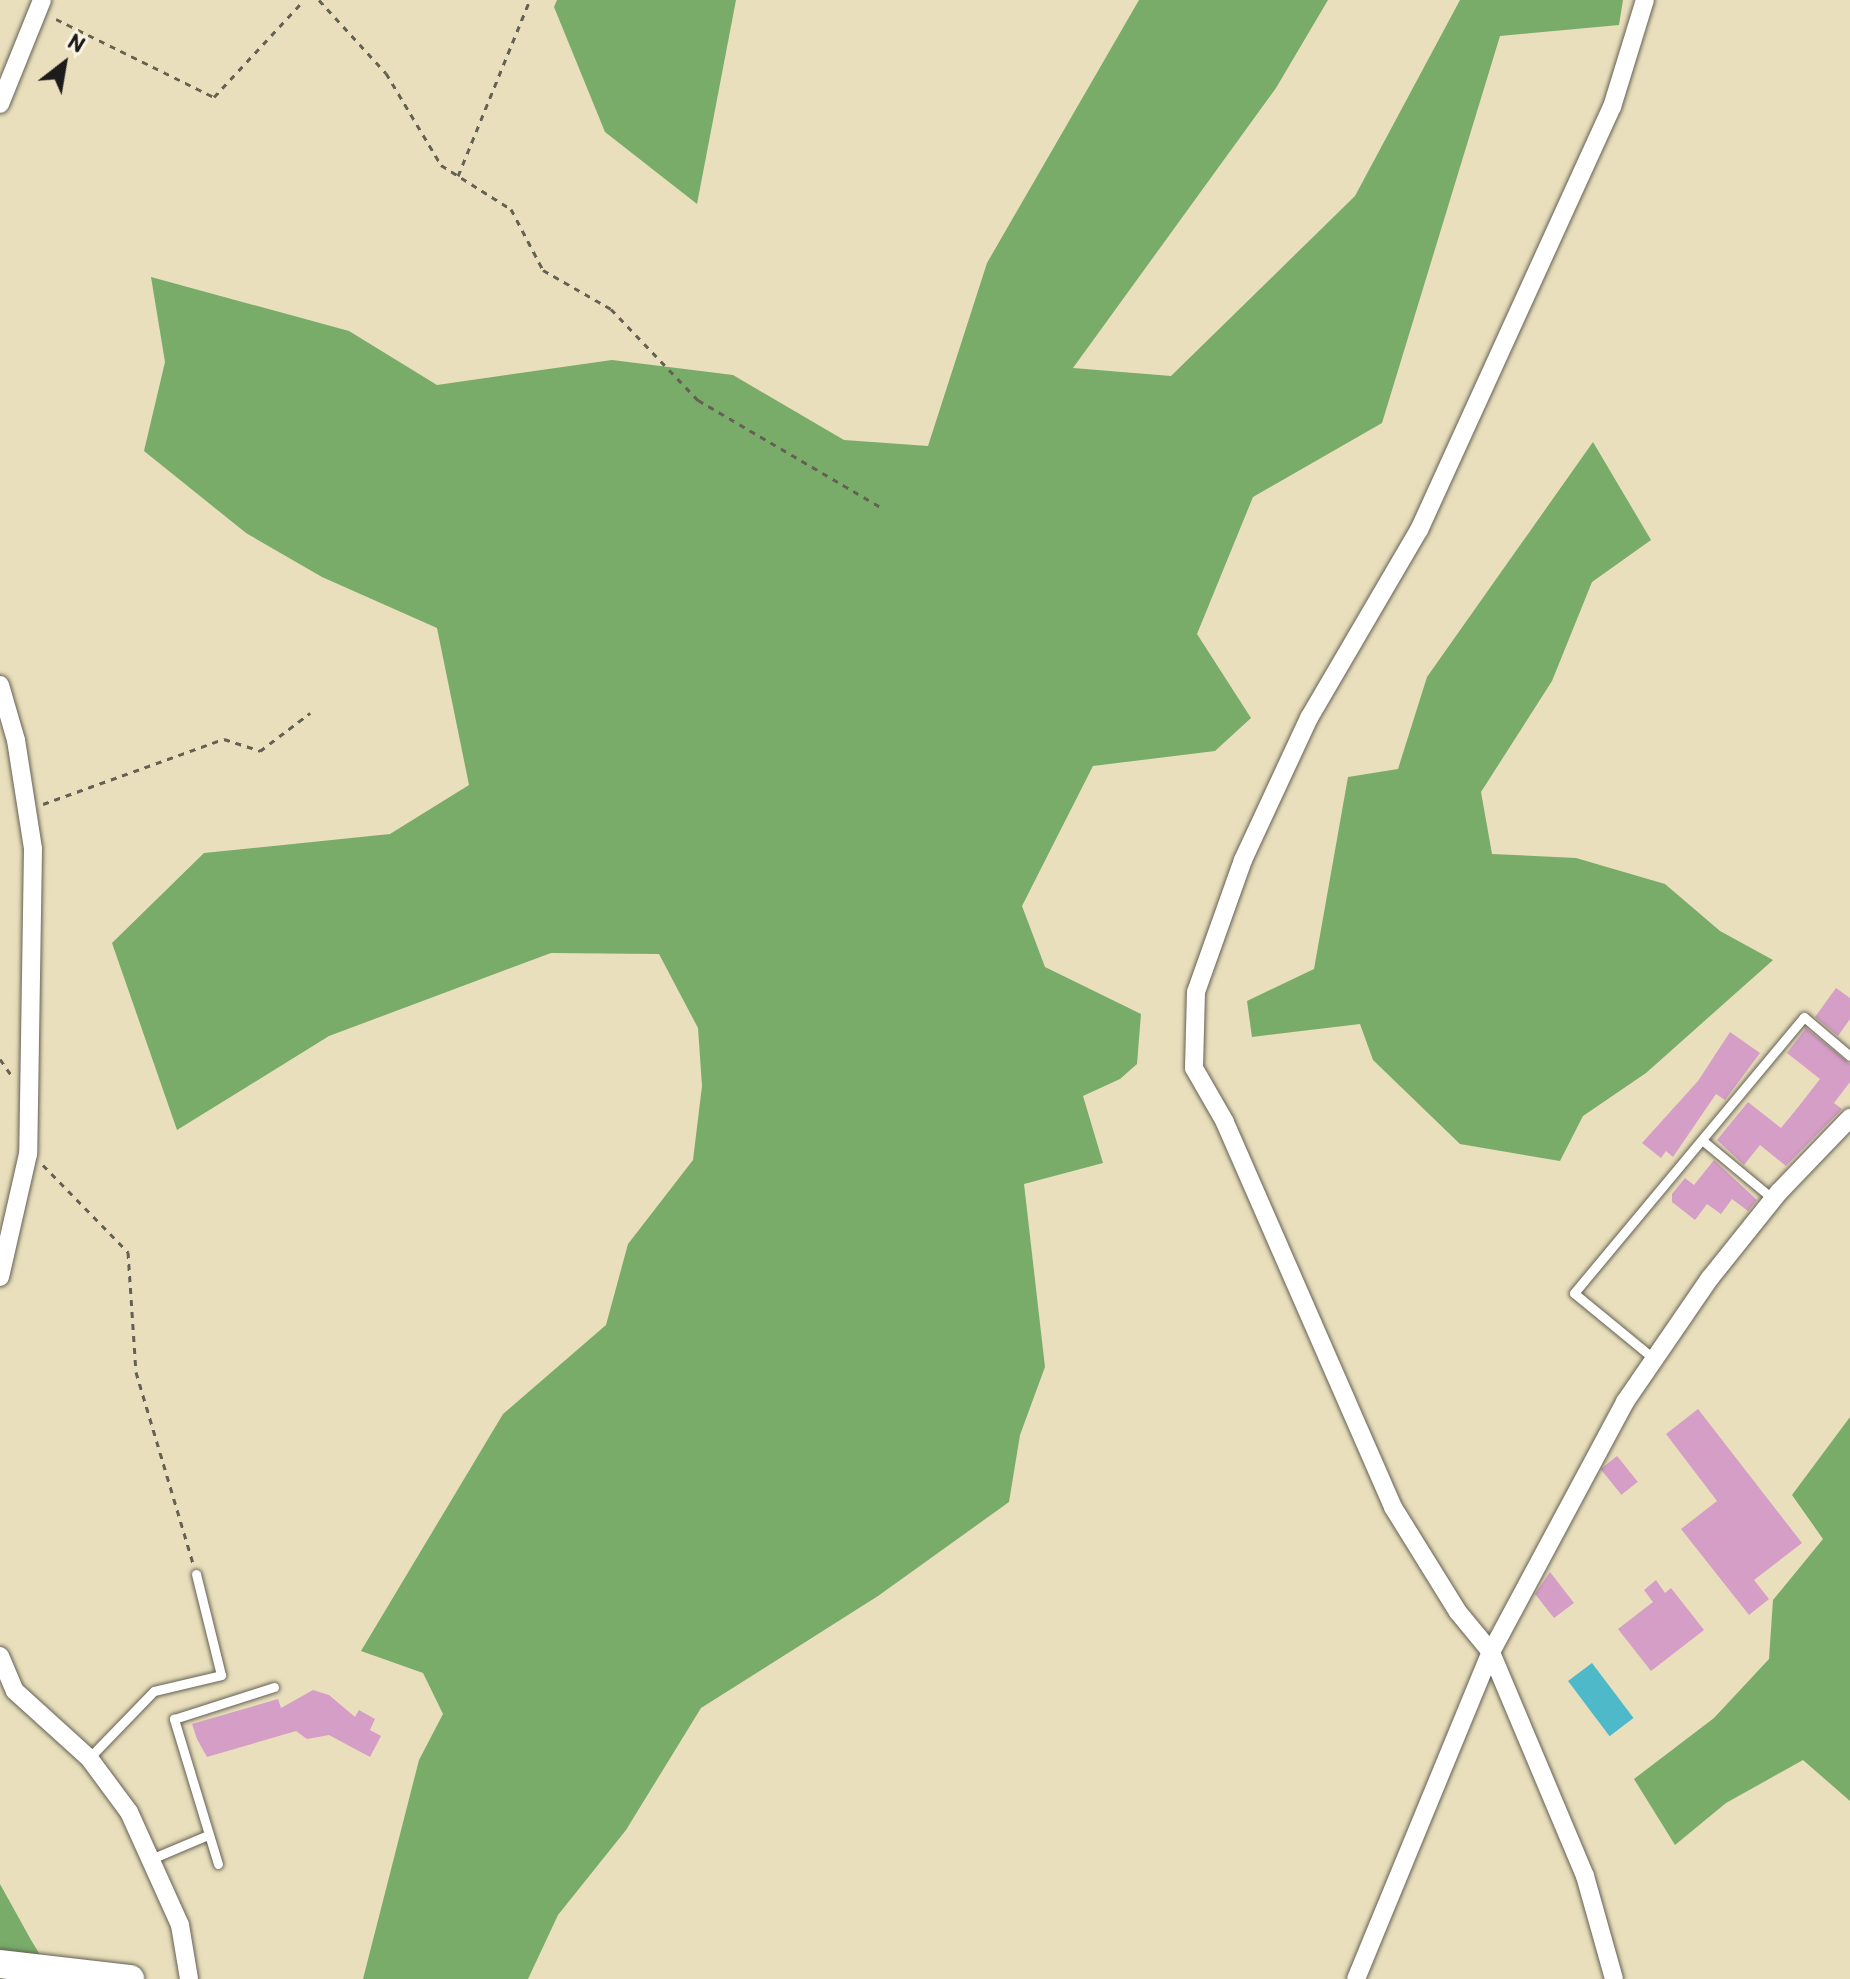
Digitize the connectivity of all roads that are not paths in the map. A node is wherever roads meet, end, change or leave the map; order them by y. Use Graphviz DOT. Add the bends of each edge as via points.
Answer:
graph roads {
  1 [pos="1645,0"];
  2 [pos="40,5"];
  3 [pos="0,104"];
  4 [pos="0,685"];
  5 [pos="1850,1056"];
  6 [pos="1850,1118"];
  7 [pos="1702,1140"];
  8 [pos="1773,1199"];
  9 [pos="0,1277"];
  10 [pos="1653,1358"];
  11 [pos="196,1574"];
  12 [pos="1491,1652"];
  13 [pos="0,1656"];
  14 [pos="274,1687"];
  15 [pos="89,1758"];
  16 [pos="208,1835"];
  17 [pos="151,1859"];
  18 [pos="218,1864"];
  19 [pos="0,1964"];
  20 [pos="130,1979"];
  21 [pos="189,1979"];
  22 [pos="1356,1979"];
  23 [pos="1614,1979"];
  1 -- 12 [label="street" via="1612,107 1419,530 1302,732 1243,860 1196,992 1194,1068 1225,1122 1393,1507 1458,1612"];
  2 -- 3 [label="street"];
  4 -- 9 [label="street" via="33,849 28,1154"];
  5 -- 7 [label="lane" via="1804,1017"];
  6 -- 8 [label="street"];
  7 -- 8 [label="lane"];
  7 -- 10 [label="lane" via="1574,1293"];
  8 -- 10 [label="street"];
  10 -- 12 [label="street"];
  11 -- 15 [label="lane" via="221,1675 154,1691"];
  12 -- 22 [label="street"];
  12 -- 23 [label="street" via="1585,1876"];
  13 -- 15 [label="street" via="15,1691"];
  14 -- 16 [label="lane" via="174,1719"];
  15 -- 17 [label="street" via="129,1812"];
  16 -- 17 [label="lane"];
  16 -- 18 [label="lane"];
  17 -- 21 [label="street" via="180,1925"];
  19 -- 20 [label="main road"];
}
